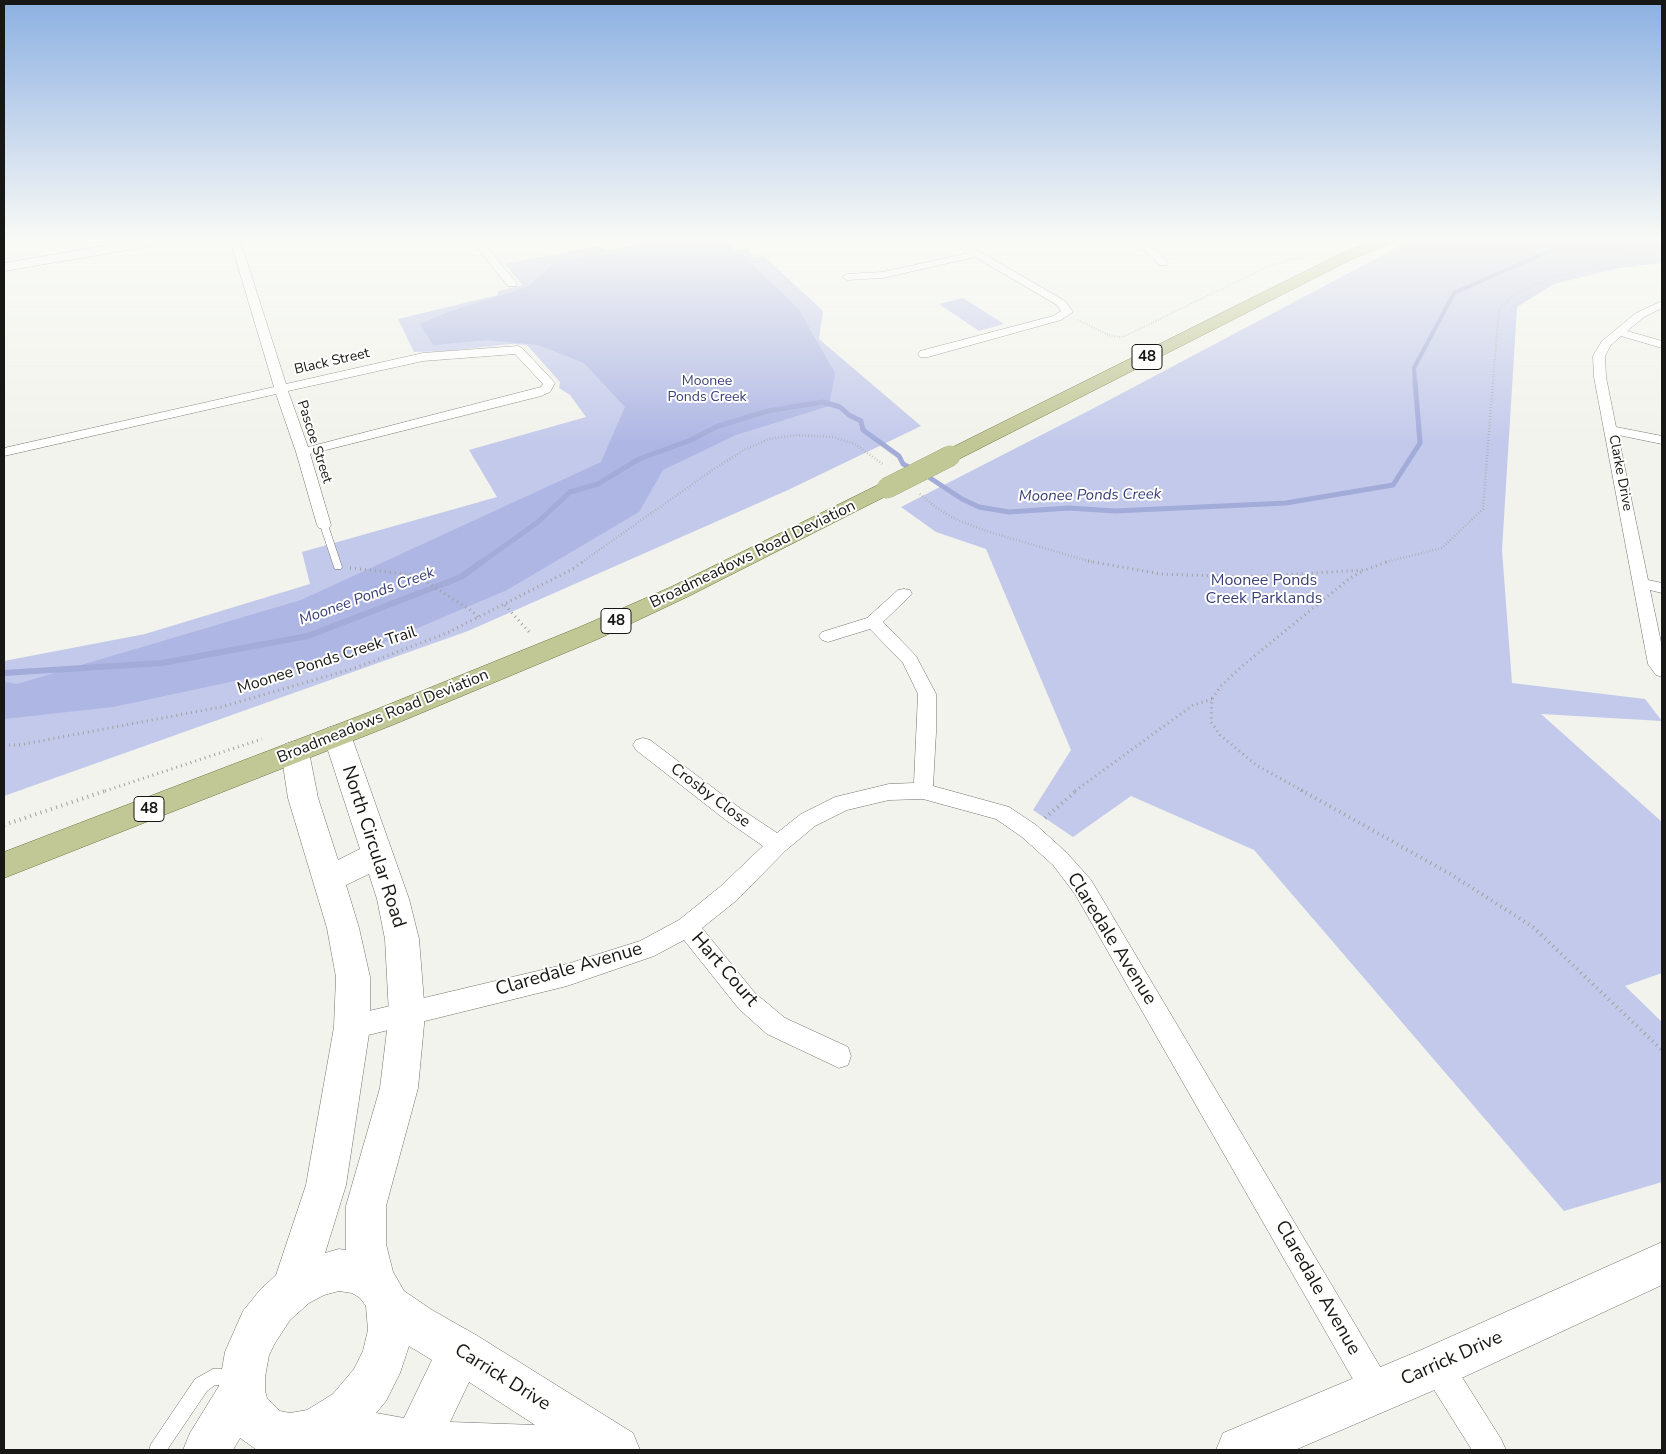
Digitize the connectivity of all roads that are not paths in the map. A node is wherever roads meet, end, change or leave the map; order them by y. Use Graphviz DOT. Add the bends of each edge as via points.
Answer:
graph roads {
  1 [pos="256,308"];
  2 [pos="1066,308"];
  3 [pos="1244,308"];
  4 [pos="1654,308"];
  5 [pos="1619,332"];
  6 [pos="1662,345"];
  7 [pos="924,354"];
  8 [pos="281,389"];
  9 [pos="1612,430"];
  10 [pos="1662,440"];
  11 [pos="4,452"];
  12 [pos="303,452"];
  13 [pos="324,526"];
  14 [pos="338,567"];
  15 [pos="1642,583"];
  16 [pos="1662,588"];
  17 [pos="904,594"];
  18 [pos="873,622"];
  19 [pos="828,636"];
  20 [pos="1662,671"];
  21 [pos="337,735"];
  22 [pos="643,745"];
  23 [pos="295,752"];
  24 [pos="924,791"];
  25 [pos="778,845"];
  26 [pos="378,855"];
  27 [pos="4,865"];
  28 [pos="328,880"];
  29 [pos="687,927"];
  30 [pos="407,1014"];
  31 [pos="352,1027"];
  32 [pos="839,1056"];
  33 [pos="1662,1263"];
  34 [pos="294,1288"];
  35 [pos="381,1294"];
  36 [pos="460,1351"];
  37 [pos="1437,1366"];
  38 [pos="242,1384"];
  39 [pos="1378,1391"];
  40 [pos="296,1438"];
  41 [pos="416,1444"];
  42 [pos="157,1450"];
  43 [pos="207,1450"];
  44 [pos="563,1450"];
  45 [pos="616,1450"];
  46 [pos="1240,1450"];
  47 [pos="1490,1450"];
  1 -- 8 [label="street, Pascoe Street"];
  2 -- 7 [label="street" via="1063,316"];
  3 -- 21 [label="main road, Broadmeadows Road Deviation / 48, bridge" via="643,609"];
  4 -- 5 [label="street, Clarke Drive"];
  5 -- 6 [label="street"];
  5 -- 9 [label="street, Clarke Drive" via="1599,356 1600,377"];
  8 -- 11 [label="street, Black Street"];
  8 -- 12 [label="street, Pascoe Street"];
  8 -- 12 [label="street, Black Street" via="423,357 509,349 522,352 549,383 546,389 537,393"];
  9 -- 10 [label="street"];
  9 -- 15 [label="street, Clarke Drive"];
  12 -- 13 [label="street, Pascoe Street"];
  13 -- 14 [label="lane, Pascoe Street"];
  15 -- 16 [label="street"];
  15 -- 20 [label="street, Clarke Drive"];
  17 -- 18 [label="street"];
  18 -- 19 [label="street"];
  18 -- 24 [label="street" via="910,660 927,694"];
  21 -- 23 [label="main road, Broadmeadows Road Deviation / 48"];
  21 -- 26 [label="street, North Circular Road"];
  22 -- 25 [label="street, Crosby Close"];
  23 -- 27 [label="main road, Broadmeadows Road Deviation / 48"];
  23 -- 28 [label="street" via="304,798"];
  24 -- 25 [label="street, Claredale Avenue" via="889,792 842,803 808,820"];
  24 -- 39 [label="street, Claredale Avenue" via="1002,814 1029,831 1060,859 1083,887"];
  25 -- 29 [label="street, Claredale Avenue" via="729,893"];
  26 -- 28 [label="street"];
  26 -- 30 [label="street, North Circular Road" via="402,939"];
  28 -- 31 [label="street" via="343,928 353,977"];
  29 -- 30 [label="street, Claredale Avenue" via="646,949 567,975"];
  29 -- 32 [label="street, Hart Court" via="747,1001 776,1026"];
  30 -- 31 [label="street, Claredale Avenue"];
  30 -- 35 [label="street, North Circular Road" via="398,1088 366,1206 365,1244"];
  31 -- 34 [label="street" via="326,1185"];
  33 -- 37 [label="street, Carrick Drive"];
  34 -- 35 [label="street" via="317,1276 339,1270 359,1273"];
  34 -- 38 [label="street" via="275,1305 259,1327 248,1352"];
  35 -- 36 [label="street, Carrick Drive" via="416,1326"];
  35 -- 40 [label="street" via="390,1330 384,1357 370,1385 349,1410"];
  36 -- 41 [label="street"];
  36 -- 45 [label="street, Carrick Drive"];
  37 -- 39 [label="street, Carrick Drive"];
  37 -- 47 [label="street"];
  38 -- 40 [label="street" via="247,1410 258,1424 272,1434"];
  38 -- 42 [label="lane" via="213,1377 201,1385"];
  38 -- 43 [label="street"];
  39 -- 46 [label="street, Carrick Drive"];
  40 -- 41 [label="street"];
  41 -- 44 [label="street"];
}
